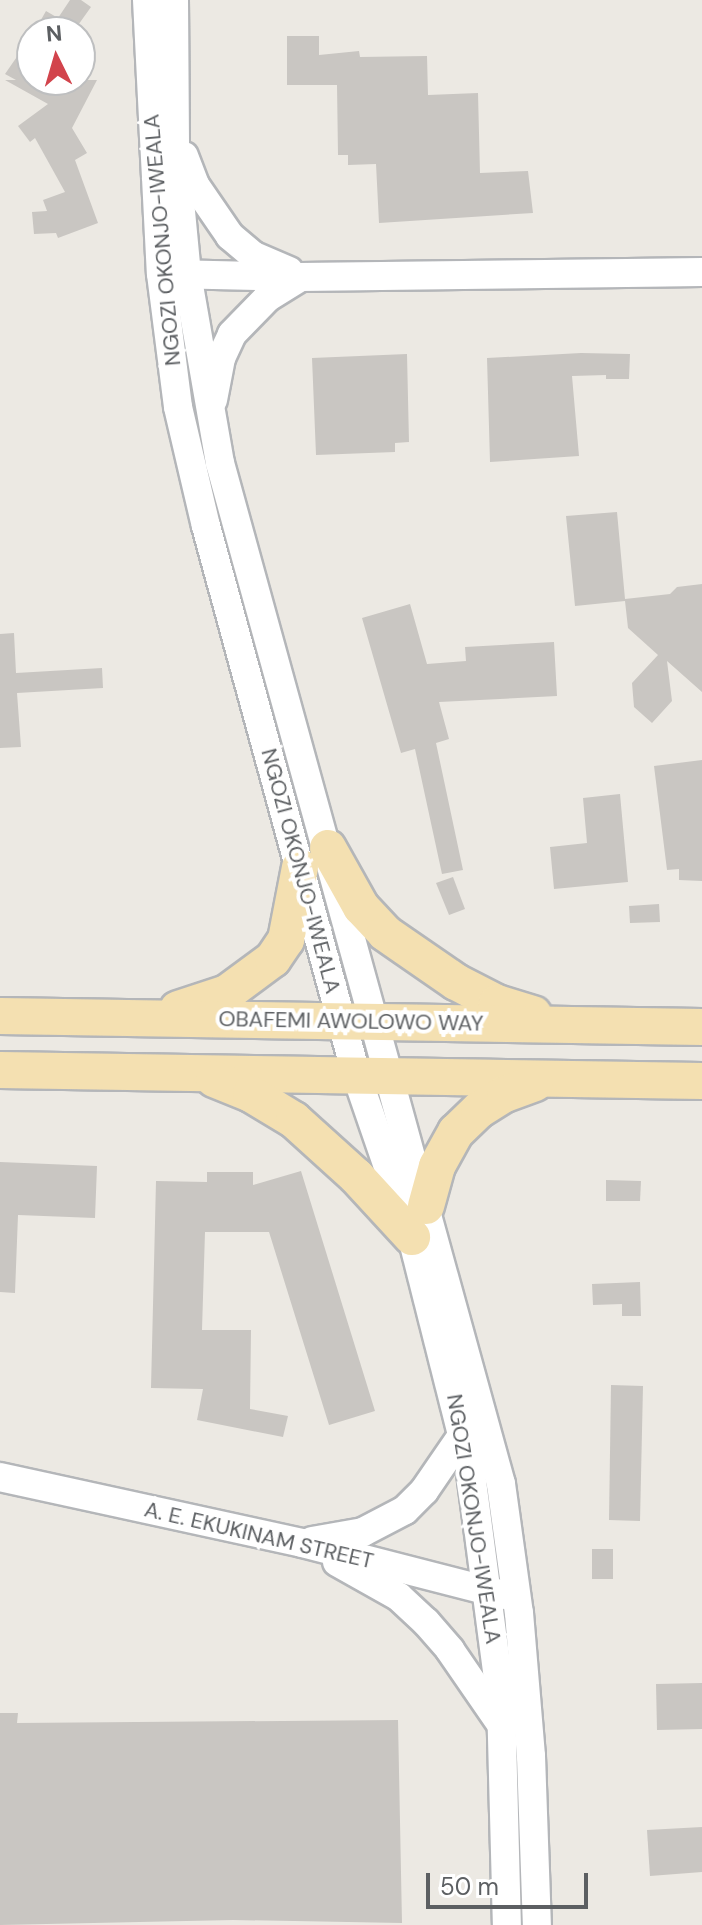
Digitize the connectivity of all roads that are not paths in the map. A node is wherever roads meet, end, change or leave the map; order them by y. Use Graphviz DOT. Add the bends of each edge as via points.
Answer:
graph roads {
  1 [pos="147,0"];
  2 [pos="174,0"];
  3 [pos="175,132"];
  4 [pos="702,272"];
  5 [pos="174,274"];
  6 [pos="300,277"];
  7 [pos="210,414"];
  8 [pos="314,857"];
  9 [pos="0,1016"];
  10 [pos="149,1019"];
  11 [pos="357,1021"];
  12 [pos="573,1026"];
  13 [pos="702,1027"];
  14 [pos="0,1070"];
  15 [pos="197,1073"];
  16 [pos="372,1073"];
  17 [pos="547,1079"];
  18 [pos="702,1081"];
  19 [pos="419,1222"];
  20 [pos="463,1434"];
  21 [pos="0,1477"];
  22 [pos="302,1543"];
  23 [pos="489,1592"];
  24 [pos="517,1598"];
  25 [pos="503,1727"];
  26 [pos="507,1925"];
  27 [pos="537,1925"];
  1 -- 5 [label="street, NGOZI OKONJO-IWEALA"];
  2 -- 3 [label="street, NGOZI OKONJO-IWEALA"];
  3 -- 5 [label="street, NGOZI OKONJO-IWEALA"];
  3 -- 6 [label="street" via="195,185 230,236 254,256"];
  4 -- 6 [label="street"];
  5 -- 6 [label="street"];
  5 -- 7 [label="street, NGOZI OKONJO-IWEALA"];
  5 -- 8 [label="street, NGOZI OKONJO-IWEALA" via="178,407 206,526"];
  6 -- 7 [label="street" via="267,298 232,334 221,358"];
  7 -- 8 [label="street, NGOZI OKONJO-IWEALA"];
  8 -- 10 [label="main road" via="286,940 273,959 227,993"];
  8 -- 11 [label="street, NGOZI OKONJO-IWEALA"];
  8 -- 12 [label="main road" via="385,933 419,959 497,1003"];
  9 -- 10 [label="main road, OBAFEMI AWOLOWO WAY"];
  10 -- 11 [label="main road, OBAFEMI AWOLOWO WAY"];
  11 -- 12 [label="main road, OBAFEMI AWOLOWO WAY"];
  11 -- 16 [label="street, NGOZI OKONJO-IWEALA"];
  12 -- 13 [label="main road, OBAFEMI AWOLOWO WAY"];
  14 -- 15 [label="main road"];
  15 -- 16 [label="main road"];
  15 -- 19 [label="main road" via="251,1094 294,1120 356,1176"];
  16 -- 17 [label="main road"];
  16 -- 19 [label="street, NGOZI OKONJO-IWEALA"];
  17 -- 18 [label="main road"];
  17 -- 19 [label="main road" via="505,1094 456,1132 437,1166"];
  19 -- 20 [label="street, NGOZI OKONJO-IWEALA"];
  19 -- 24 [label="street, NGOZI OKONJO-IWEALA" via="501,1484"];
  20 -- 22 [label="street" via="405,1510 363,1532"];
  20 -- 23 [label="street, NGOZI OKONJO-IWEALA"];
  21 -- 22 [label="street, A. E. EKUKINAM STREET"];
  22 -- 23 [label="street, A. E. EKUKINAM STREET"];
  22 -- 25 [label="street" via="399,1597 450,1650"];
  23 -- 24 [label="street, A. E. EKUKINAM STREET"];
  23 -- 25 [label="street, NGOZI OKONJO-IWEALA"];
  24 -- 27 [label="street, NGOZI OKONJO-IWEALA" via="531,1756"];
  25 -- 26 [label="street, NGOZI OKONJO-IWEALA"];
}
